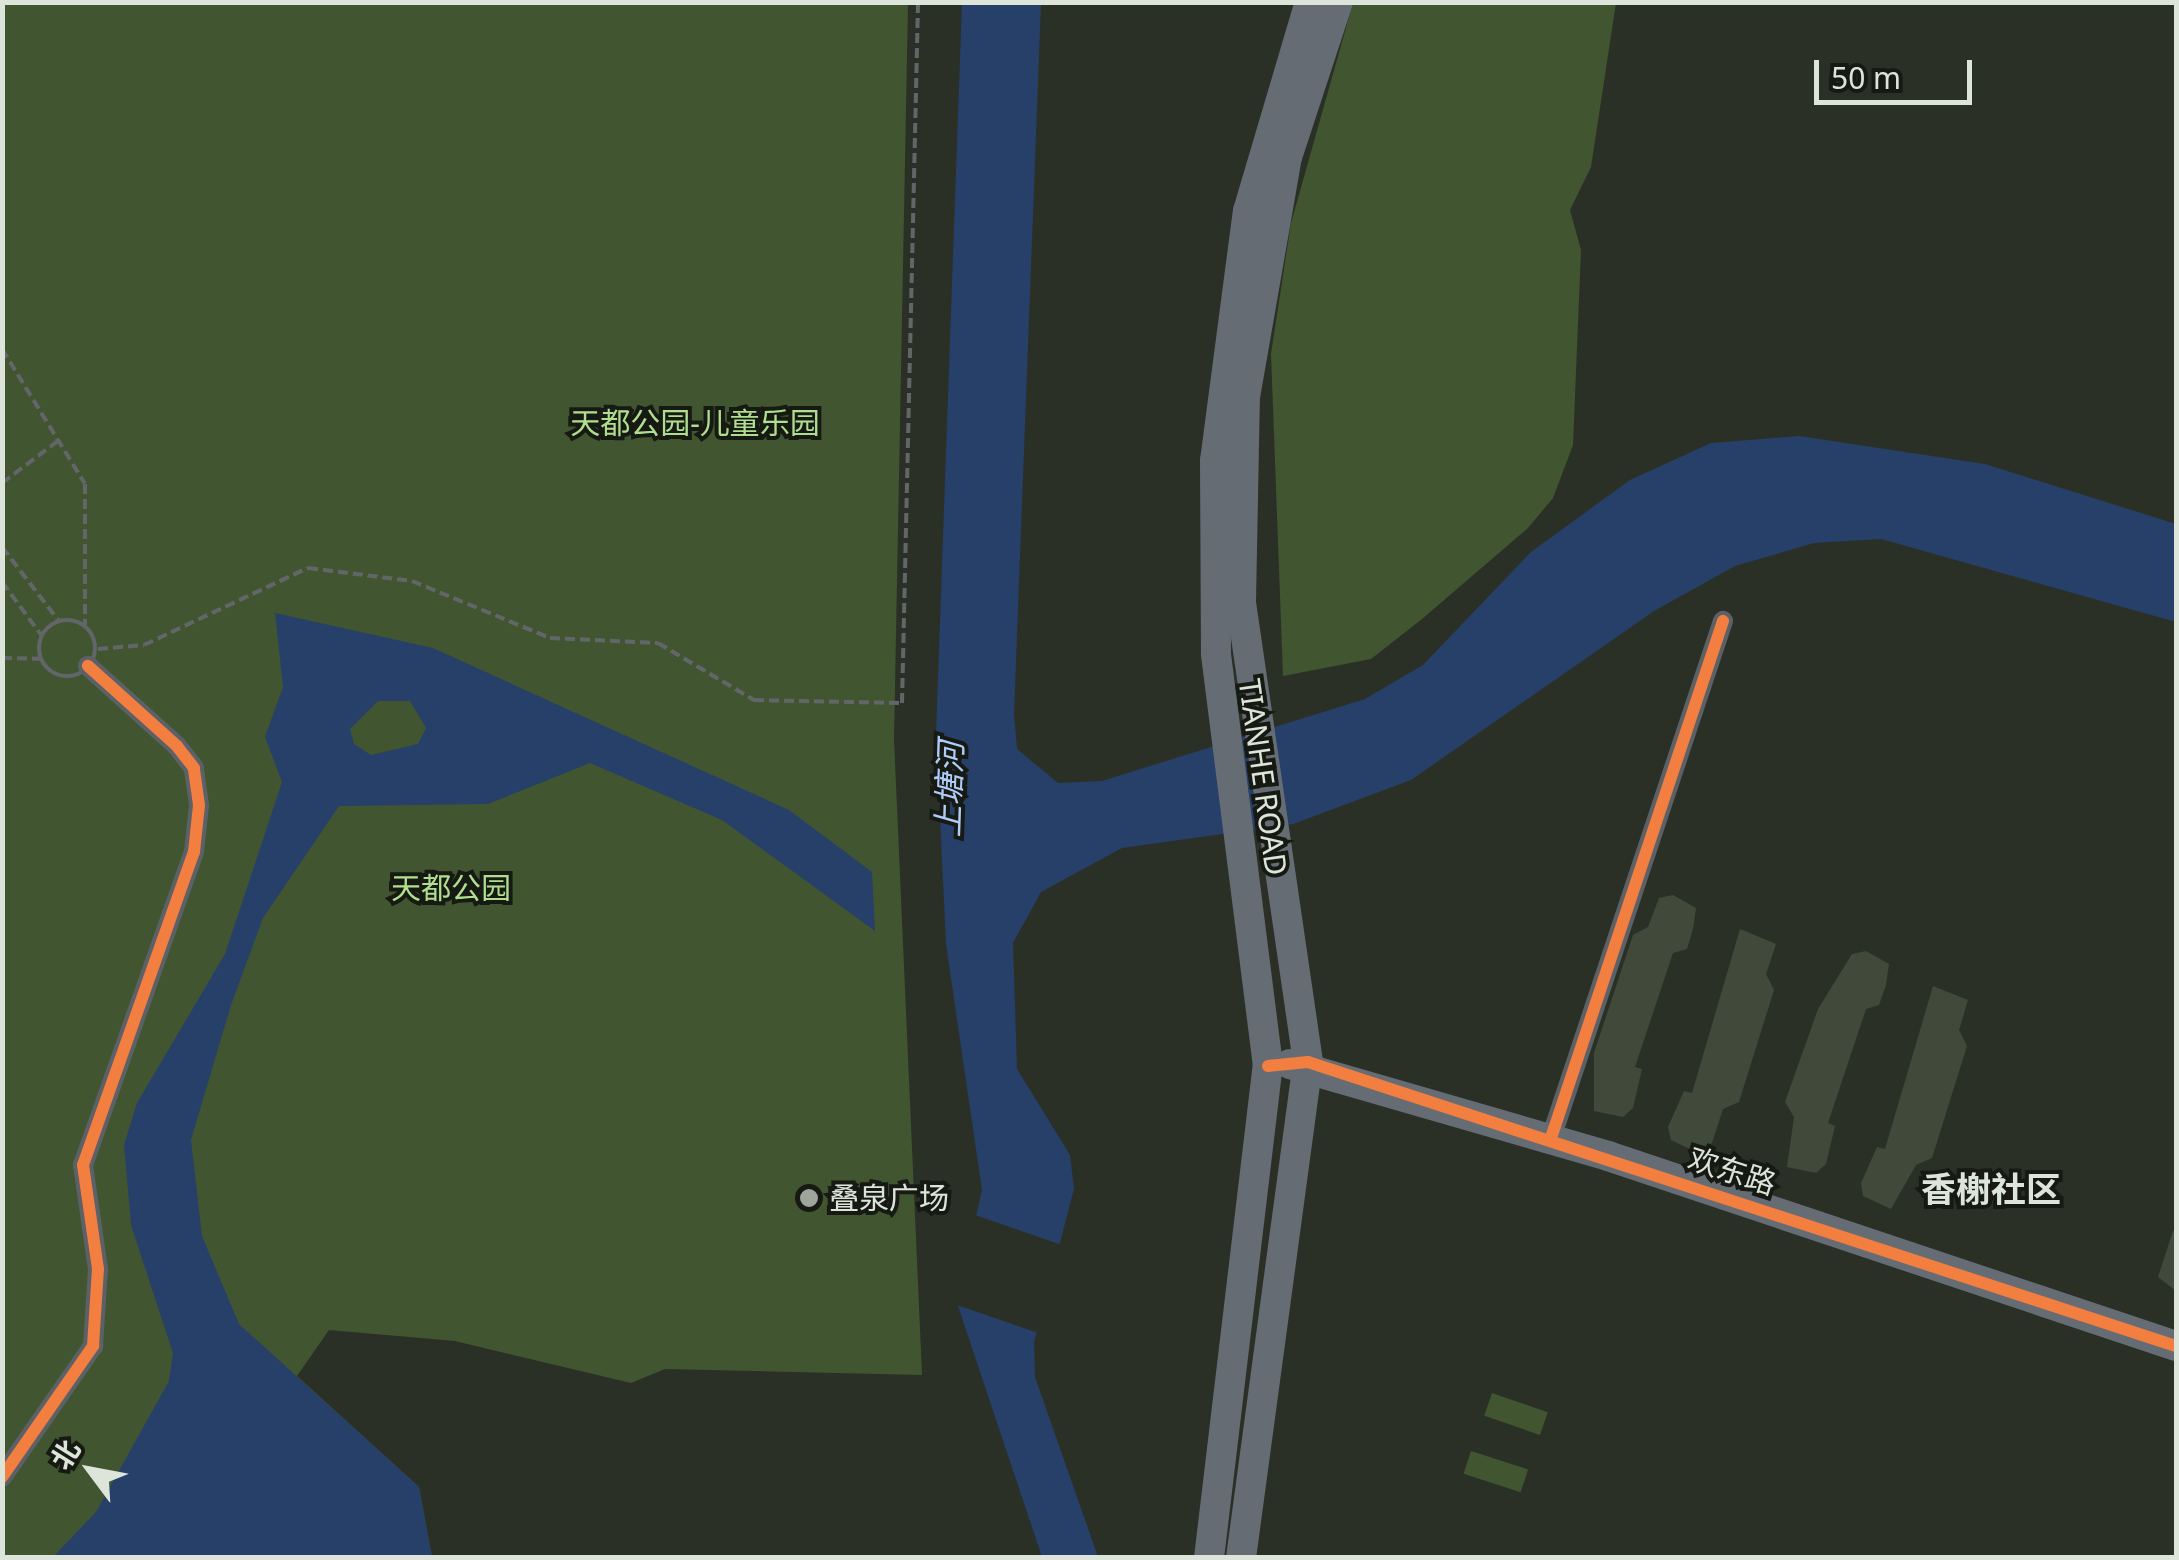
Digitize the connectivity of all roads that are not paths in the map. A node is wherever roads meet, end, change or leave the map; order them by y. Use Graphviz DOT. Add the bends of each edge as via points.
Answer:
graph roads {
  1 [pos="1310,2"];
  2 [pos="1338,2"];
  3 [pos="1723,621"];
  4 [pos="92,658"];
  5 [pos="1260,866"];
  6 [pos="1308,1062"];
  7 [pos="1268,1066"];
  8 [pos="1551,1138"];
  9 [pos="2176,1346"];
  10 [pos="2,1477"];
  11 [pos="1209,1558"];
  12 [pos="1241,1558"];
  1 -- 5 [label="main road, TIANHE ROAD" via="1270,121 1235,282 1214,461 1216,653"];
  2 -- 5 [label="main road, TIANHE ROAD" via="1287,157 1245,397 1241,601"];
  3 -- 8 [label="street"];
  4 -- 10 [label="street" via="194,768 194,852 83,1165 98,1269 94,1346"];
  5 -- 6 [label="main road, TIANHE ROAD"];
  5 -- 7 [label="main road, TIANHE ROAD"];
  6 -- 7 [label="main road, 欢东路"];
  6 -- 8 [label="main road, 欢东路"];
  6 -- 12 [label="main road, TIANHE ROAD"];
  7 -- 11 [label="main road, TIANHE ROAD"];
  8 -- 9 [label="main road, 欢东路"];
}
